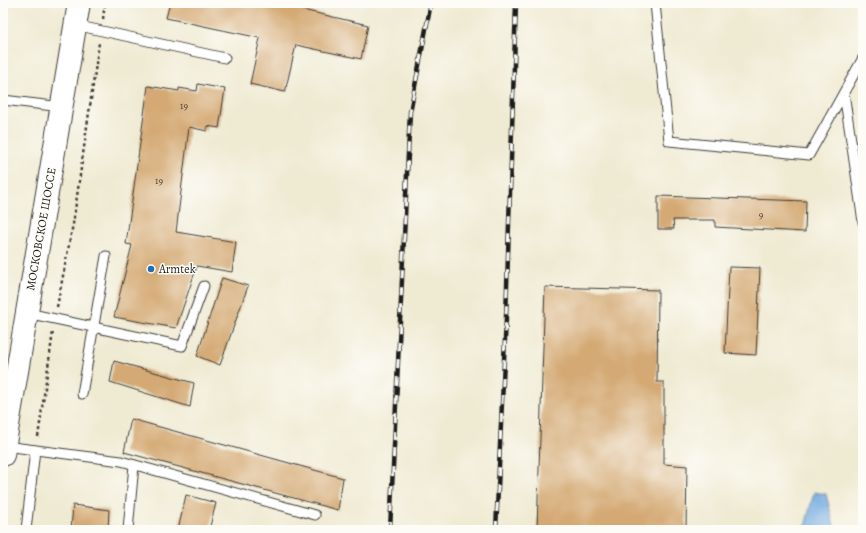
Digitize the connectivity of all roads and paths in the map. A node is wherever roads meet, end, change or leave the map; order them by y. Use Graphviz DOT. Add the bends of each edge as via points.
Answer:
graph roads {
  1 [pos="79,3"];
  2 [pos="105,3"];
  3 [pos="655,3"];
  4 [pos="75,25"];
  5 [pos="101,31"];
  6 [pos="225,58"];
  7 [pos="863,58"];
  8 [pos="844,93"];
  9 [pos="3,100"];
  10 [pos="62,107"];
  11 [pos="863,222"];
  12 [pos="106,256"];
  13 [pos="204,286"];
  14 [pos="27,313"];
  15 [pos="55,319"];
  16 [pos="94,327"];
  17 [pos="82,394"];
  18 [pos="4,450"];
  19 [pos="36,450"];
  20 [pos="134,465"];
  21 [pos="315,515"];
  22 [pos="26,530"];
  23 [pos="128,530"];
  1 -- 4 [label="main road, МОСКОВСКОЕ ШОССЕ"];
  2 -- 5 [label="path"];
  3 -- 8 [label="lane" via="669,141 808,155"];
  4 -- 5 [label="lane"];
  4 -- 10 [label="main road, МОСКОВСКОЕ ШОССЕ"];
  5 -- 6 [label="lane"];
  5 -- 15 [label="path" via="73,224"];
  7 -- 8 [label="lane"];
  8 -- 11 [label="lane"];
  9 -- 10 [label="lane"];
  10 -- 14 [label="main road, МОСКОВСКОЕ ШОССЕ"];
  12 -- 16 [label="lane"];
  13 -- 16 [label="lane" via="182,346"];
  14 -- 15 [label="lane"];
  14 -- 18 [label="main road, МОСКОВСКОЕ ШОССЕ"];
  15 -- 16 [label="lane"];
  15 -- 19 [label="path"];
  16 -- 17 [label="lane"];
  18 -- 19 [label="lane"];
  19 -- 20 [label="lane"];
  19 -- 22 [label="lane"];
  20 -- 21 [label="lane"];
  20 -- 23 [label="lane"];
}
